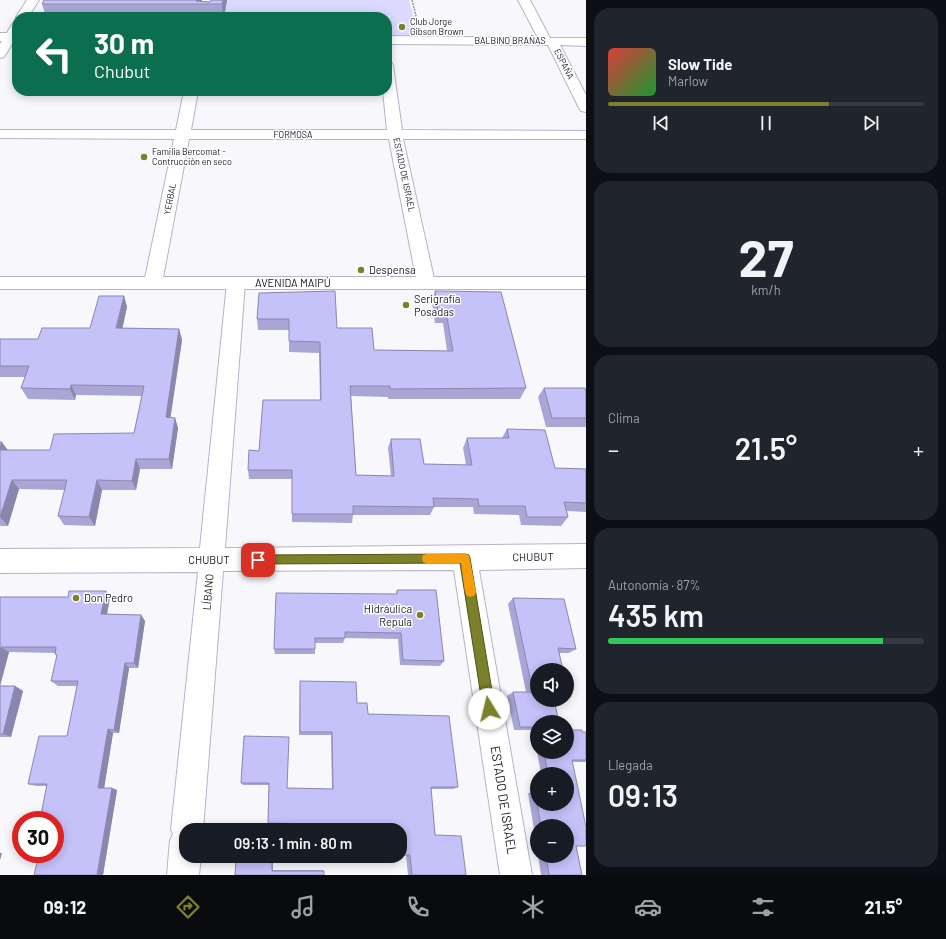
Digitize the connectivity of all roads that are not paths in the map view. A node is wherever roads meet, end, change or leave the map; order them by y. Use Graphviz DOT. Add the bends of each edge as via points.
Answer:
graph roads {
  1 [pos="33,0"];
  2 [pos="524,0"];
  3 [pos="25,12"];
  4 [pos="9,37"];
  5 [pos="392,40"];
  6 [pos="549,41"];
  7 [pos="586,42"];
  8 [pos="0,54"];
  9 [pos="190,96"];
  10 [pos="390,96"];
  11 [pos="586,108"];
  12 [pos="0,134"];
  13 [pos="182,135"];
  14 [pos="395,135"];
  15 [pos="586,135"];
  16 [pos="0,283"];
  17 [pos="153,283"];
  18 [pos="236,283"];
  19 [pos="426,283"];
  20 [pos="586,283"];
  21 [pos="586,556"];
  22 [pos="465,558"];
  23 [pos="211,560"];
  24 [pos="0,561"];
  25 [pos="188,823"];
  26 [pos="184,863"];
  27 [pos="183,875"];
  28 [pos="516,875"];
  1 -- 3 [label="street"];
  2 -- 6 [label="street, ESPAÑA"];
  4 -- 8 [label="street"];
  5 -- 6 [label="street, BALBINO BRAÑAS"];
  6 -- 7 [label="street, BALBINO BRAÑAS"];
  6 -- 11 [label="street, ESPAÑA"];
  9 -- 13 [label="street, YERBAL"];
  10 -- 14 [label="street, ESTADO DE ISRAEL"];
  12 -- 13 [label="street, FORMOSA"];
  13 -- 14 [label="street, FORMOSA"];
  13 -- 17 [label="street, YERBAL"];
  14 -- 15 [label="street, FORMOSA"];
  14 -- 19 [label="street, ESTADO DE ISRAEL"];
  16 -- 17 [label="street, AVENIDA MAIPÚ"];
  17 -- 18 [label="street, AVENIDA MAIPÚ"];
  18 -- 19 [label="street, AVENIDA MAIPÚ"];
  18 -- 23 [label="street, LÍBANO"];
  19 -- 20 [label="street, AVENIDA MAIPÚ"];
  21 -- 22 [label="street, CHUBUT"];
  22 -- 23 [label="street, CHUBUT"];
  22 -- 28 [label="street, ESTADO DE ISRAEL"];
  23 -- 24 [label="street, CHUBUT"];
  23 -- 25 [label="street, LÍBANO"];
  26 -- 27 [label="street"];
}
